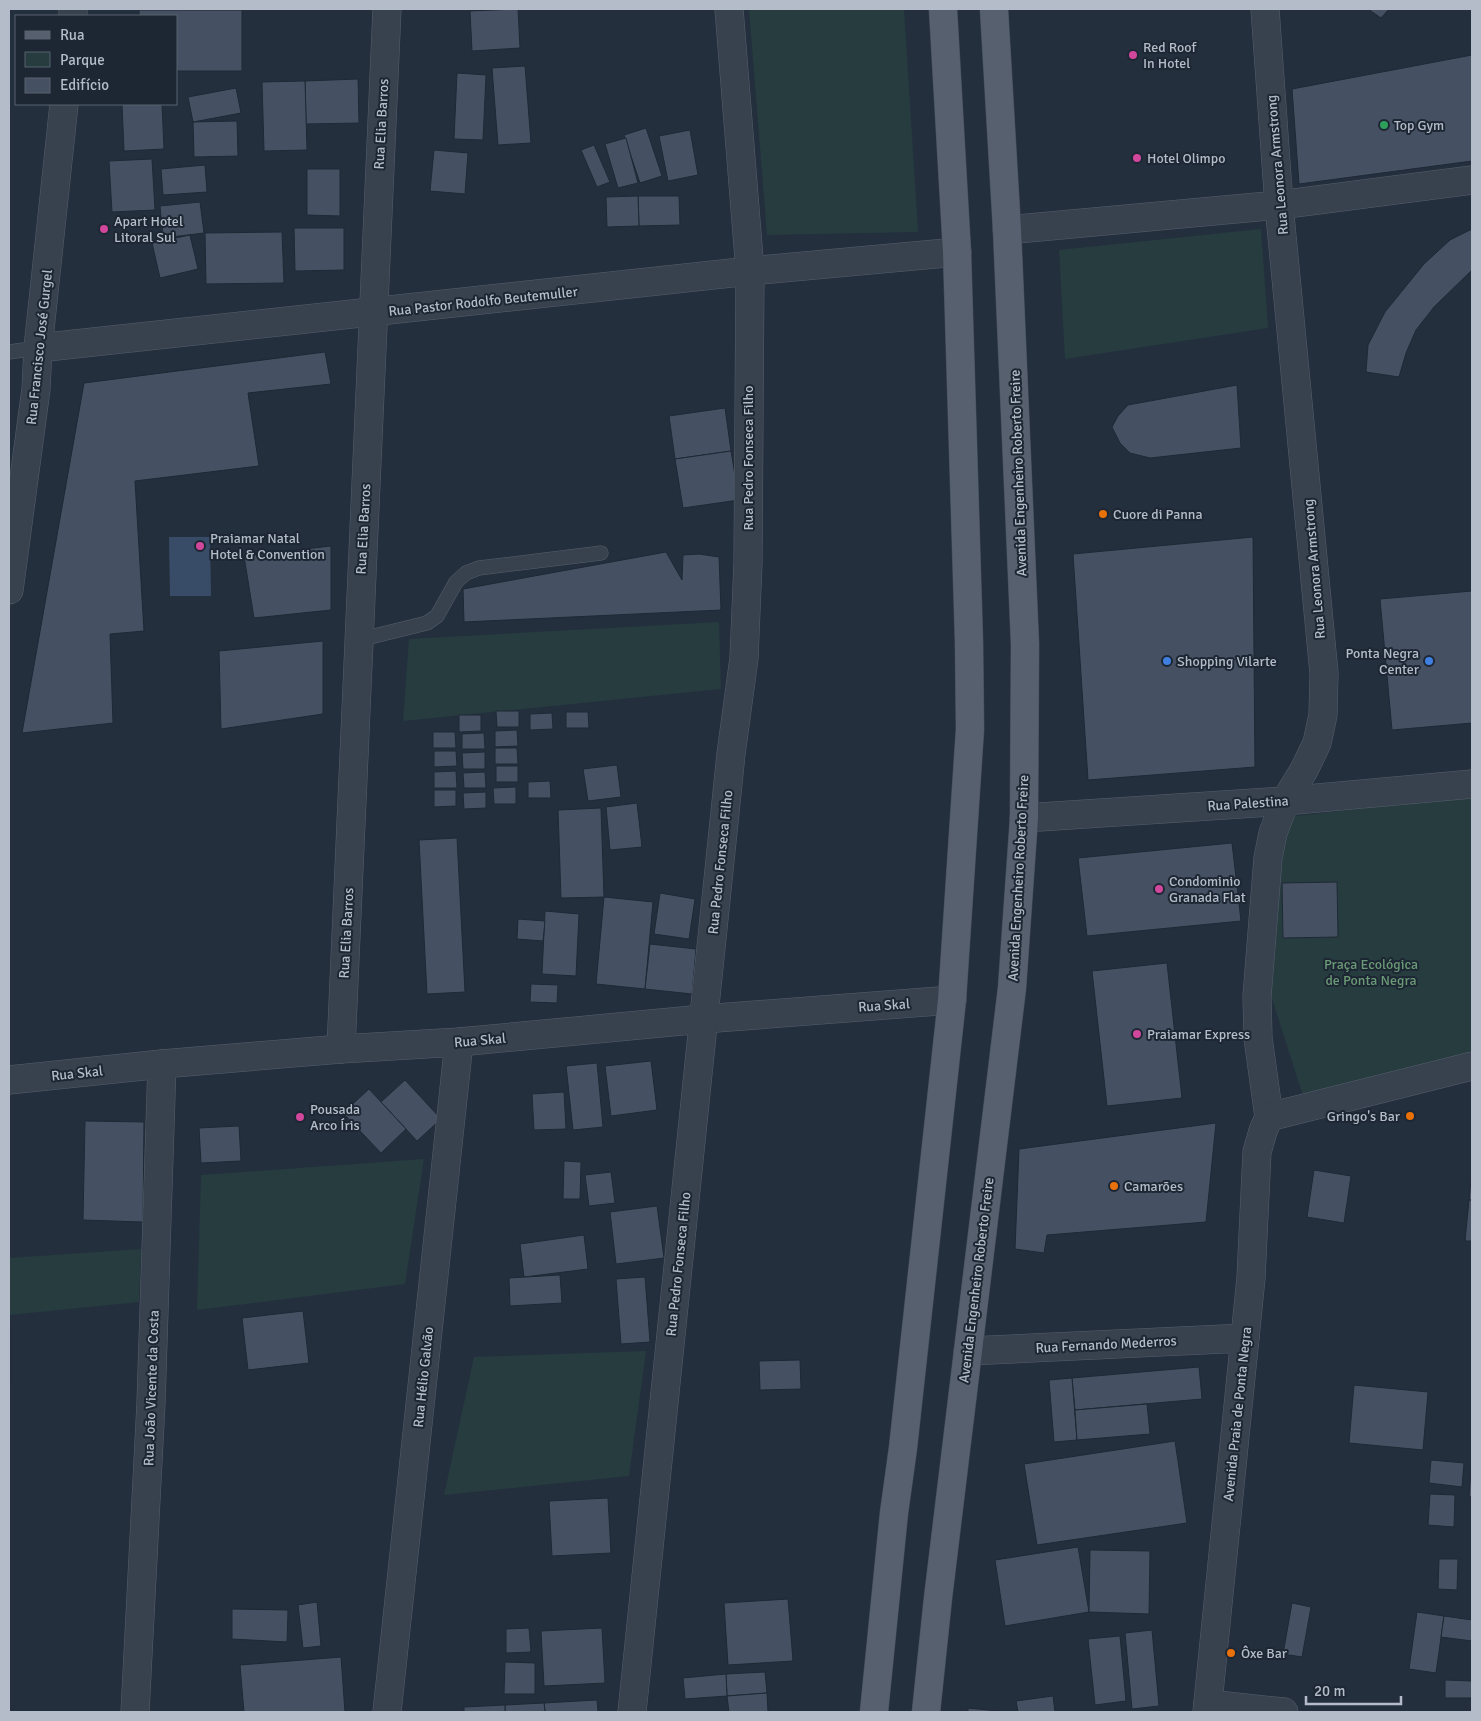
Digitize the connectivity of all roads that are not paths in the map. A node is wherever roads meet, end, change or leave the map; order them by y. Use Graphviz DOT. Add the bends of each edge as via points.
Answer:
graph roads {
  1 [pos="386,9"];
  2 [pos="729,9"];
  3 [pos="943,9"];
  4 [pos="994,9"];
  5 [pos="1265,9"];
  6 [pos="64,105"];
  7 [pos="1472,180"];
  8 [pos="1279,205"];
  9 [pos="1007,230"];
  10 [pos="957,252"];
  11 [pos="750,271"];
  12 [pos="373,313"];
  13 [pos="38,348"];
  14 [pos="9,352"];
  15 [pos="601,553"];
  16 [pos="9,590"];
  17 [pos="358,640"];
  18 [pos="1472,784"];
  19 [pos="1285,801"];
  20 [pos="1024,818"];
  21 [pos="952,1000"];
  22 [pos="703,1019"];
  23 [pos="459,1042"];
  24 [pos="341,1049"];
  25 [pos="162,1064"];
  26 [pos="1472,1066"];
  27 [pos="9,1080"];
  28 [pos="1269,1117"];
  29 [pos="1245,1338"];
  30 [pos="968,1351"];
  31 [pos="1207,1708"];
  32 [pos="135,1712"];
  33 [pos="386,1712"];
  34 [pos="632,1712"];
  35 [pos="874,1712"];
  36 [pos="926,1712"];
  37 [pos="1284,1712"];
  1 -- 12 [label="street, Rua Elia Barros"];
  2 -- 11 [label="street, Rua Pedro Fonseca Filho"];
  3 -- 10 [label="main road"];
  4 -- 9 [label="main road, Avenida Engenheiro Roberto Freire"];
  5 -- 8 [label="street, Rua Leonora Armstrong"];
  6 -- 13 [label="street, Rua Francisco José Gurgel"];
  7 -- 8 [label="street"];
  8 -- 9 [label="street"];
  8 -- 19 [label="street, Rua Leonora Armstrong" via="1324,673 1323,715 1317,742"];
  9 -- 20 [label="main road, Avenida Engenheiro Roberto Freire" via="1025,644"];
  10 -- 11 [label="street, Rua Pastor Rodolfo Beutemuller"];
  10 -- 21 [label="main road" via="970,729"];
  11 -- 12 [label="street, Rua Pastor Rodolfo Beutemuller"];
  11 -- 22 [label="street, Rua Pedro Fonseca Filho" via="748,563 744,658"];
  12 -- 13 [label="street, Rua Pastor Rodolfo Beutemuller"];
  12 -- 17 [label="street, Rua Elia Barros"];
  13 -- 14 [label="lane, Rua Pastor Rodolfo Beutemuller"];
  13 -- 16 [label="street, Rua Francisco José Gurgel" via="36,389"];
  15 -- 17 [label="lane" via="479,568 456,582 437,616 427,623"];
  17 -- 24 [label="street, Rua Elia Barros"];
  18 -- 19 [label="street, Rua Palestina"];
  19 -- 20 [label="street, Rua Palestina"];
  19 -- 28 [label="street, Rua Leonora Armstrong" via="1268,858 1257,996 1258,1038"];
  20 -- 30 [label="main road, Avenida Engenheiro Roberto Freire" via="1012,988"];
  21 -- 22 [label="street, Rua Skal"];
  21 -- 35 [label="main road"];
  22 -- 23 [label="street, Rua Skal"];
  22 -- 34 [label="street, Rua Pedro Fonseca Filho"];
  23 -- 24 [label="street, Rua Skal"];
  23 -- 33 [label="street, Rua Hélio Galvão"];
  24 -- 25 [label="street, Rua Skal"];
  25 -- 27 [label="street, Rua Skal"];
  25 -- 32 [label="street, Rua João Vicente da Costa" via="151,1403"];
  26 -- 28 [label="street"];
  28 -- 29 [label="street, Avenida Praia de Ponta Negra" via="1257,1152"];
  29 -- 30 [label="street, Rua Fernando Mederros"];
  29 -- 31 [label="street, Avenida Praia de Ponta Negra"];
  30 -- 36 [label="main road, Avenida Engenheiro Roberto Freire"];
  31 -- 37 [label="street"];
}
